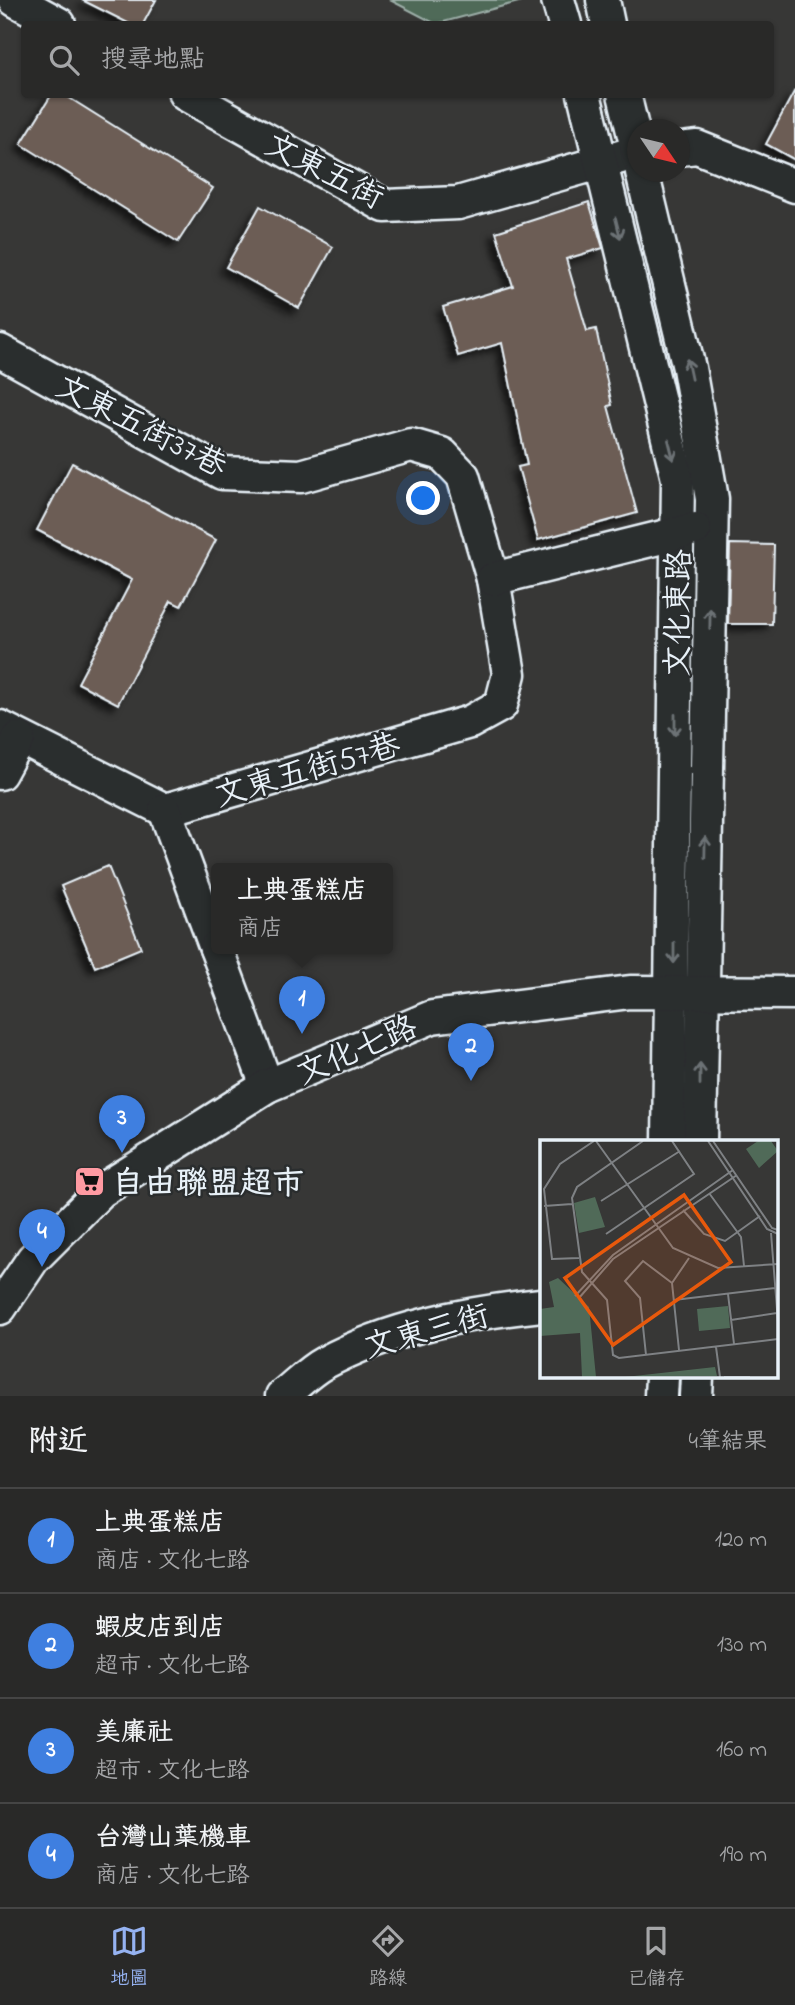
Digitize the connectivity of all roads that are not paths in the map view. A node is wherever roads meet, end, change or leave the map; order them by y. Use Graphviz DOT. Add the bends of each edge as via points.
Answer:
graph roads {
  1 [pos="15,0"];
  2 [pos="558,0"];
  3 [pos="603,0"];
  4 [pos="54,21"];
  5 [pos="564,21"];
  6 [pos="607,21"];
  7 [pos="192,98"];
  8 [pos="585,98"];
  9 [pos="625,98"];
  10 [pos="630,119"];
  11 [pos="690,148"];
  12 [pos="627,155"];
  13 [pos="602,162"];
  14 [pos="644,182"];
  15 [pos="795,186"];
  16 [pos="0,351"];
  17 [pos="712,525"];
  18 [pos="677,532"];
  19 [pos="493,579"];
  20 [pos="10,733"];
  21 [pos="0,773"];
  22 [pos="165,810"];
  23 [pos="211,934"];
  24 [pos="218,954"];
  25 [pos="687,992"];
  26 [pos="795,993"];
  27 [pos="267,1086"];
  28 [pos="669,1140"];
  29 [pos="700,1140"];
  30 [pos="540,1304"];
  31 [pos="0,1308"];
  32 [pos="662,1378"];
  33 [pos="697,1378"];
  34 [pos="282,1396"];
  35 [pos="661,1396"];
  36 [pos="696,1396"];
  1 -- 4 [label="street"];
  2 -- 5 [label="street"];
  3 -- 6 [label="street"];
  7 -- 13 [label="street, 文東五街" via="385,206 458,203"];
  8 -- 13 [label="street, 文化東路"];
  9 -- 10 [label="street"];
  11 -- 15 [label="street"];
  12 -- 13 [label="street, 文東五街"];
  13 -- 18 [label="street, 文化東路, one-way" via="678,479"];
  17 -- 14 [label="street, 文化東路, one-way" via="710,486 689,368"];
  16 -- 19 [label="street, 文東五街37巷" via="222,473 301,476 411,445 442,454 463,476"];
  17 -- 18 [label="street"];
  25 -- 17 [label="street, 文化東路, one-way"];
  18 -- 19 [label="street"];
  18 -- 25 [label="street, 文化東路, one-way"];
  19 -- 22 [label="street, 文東五街57巷" via="509,674 501,705 470,722"];
  20 -- 21 [label="street"];
  20 -- 22 [label="street"];
  22 -- 23 [label="street"];
  24 -- 27 [label="street"];
  25 -- 26 [label="street, 文化七路"];
  25 -- 27 [label="street, 文化七路" via="629,992 432,1017"];
  25 -- 28 [label="street, 文化東路"];
  29 -- 25 [label="street, 文化東路, one-way"];
  27 -- 31 [label="street, 文化七路" via="101,1191 33,1259"];
  30 -- 34 [label="street, 文東三街" via="486,1311 380,1337 322,1364"];
  32 -- 35 [label="street"];
  33 -- 36 [label="street"];
}
